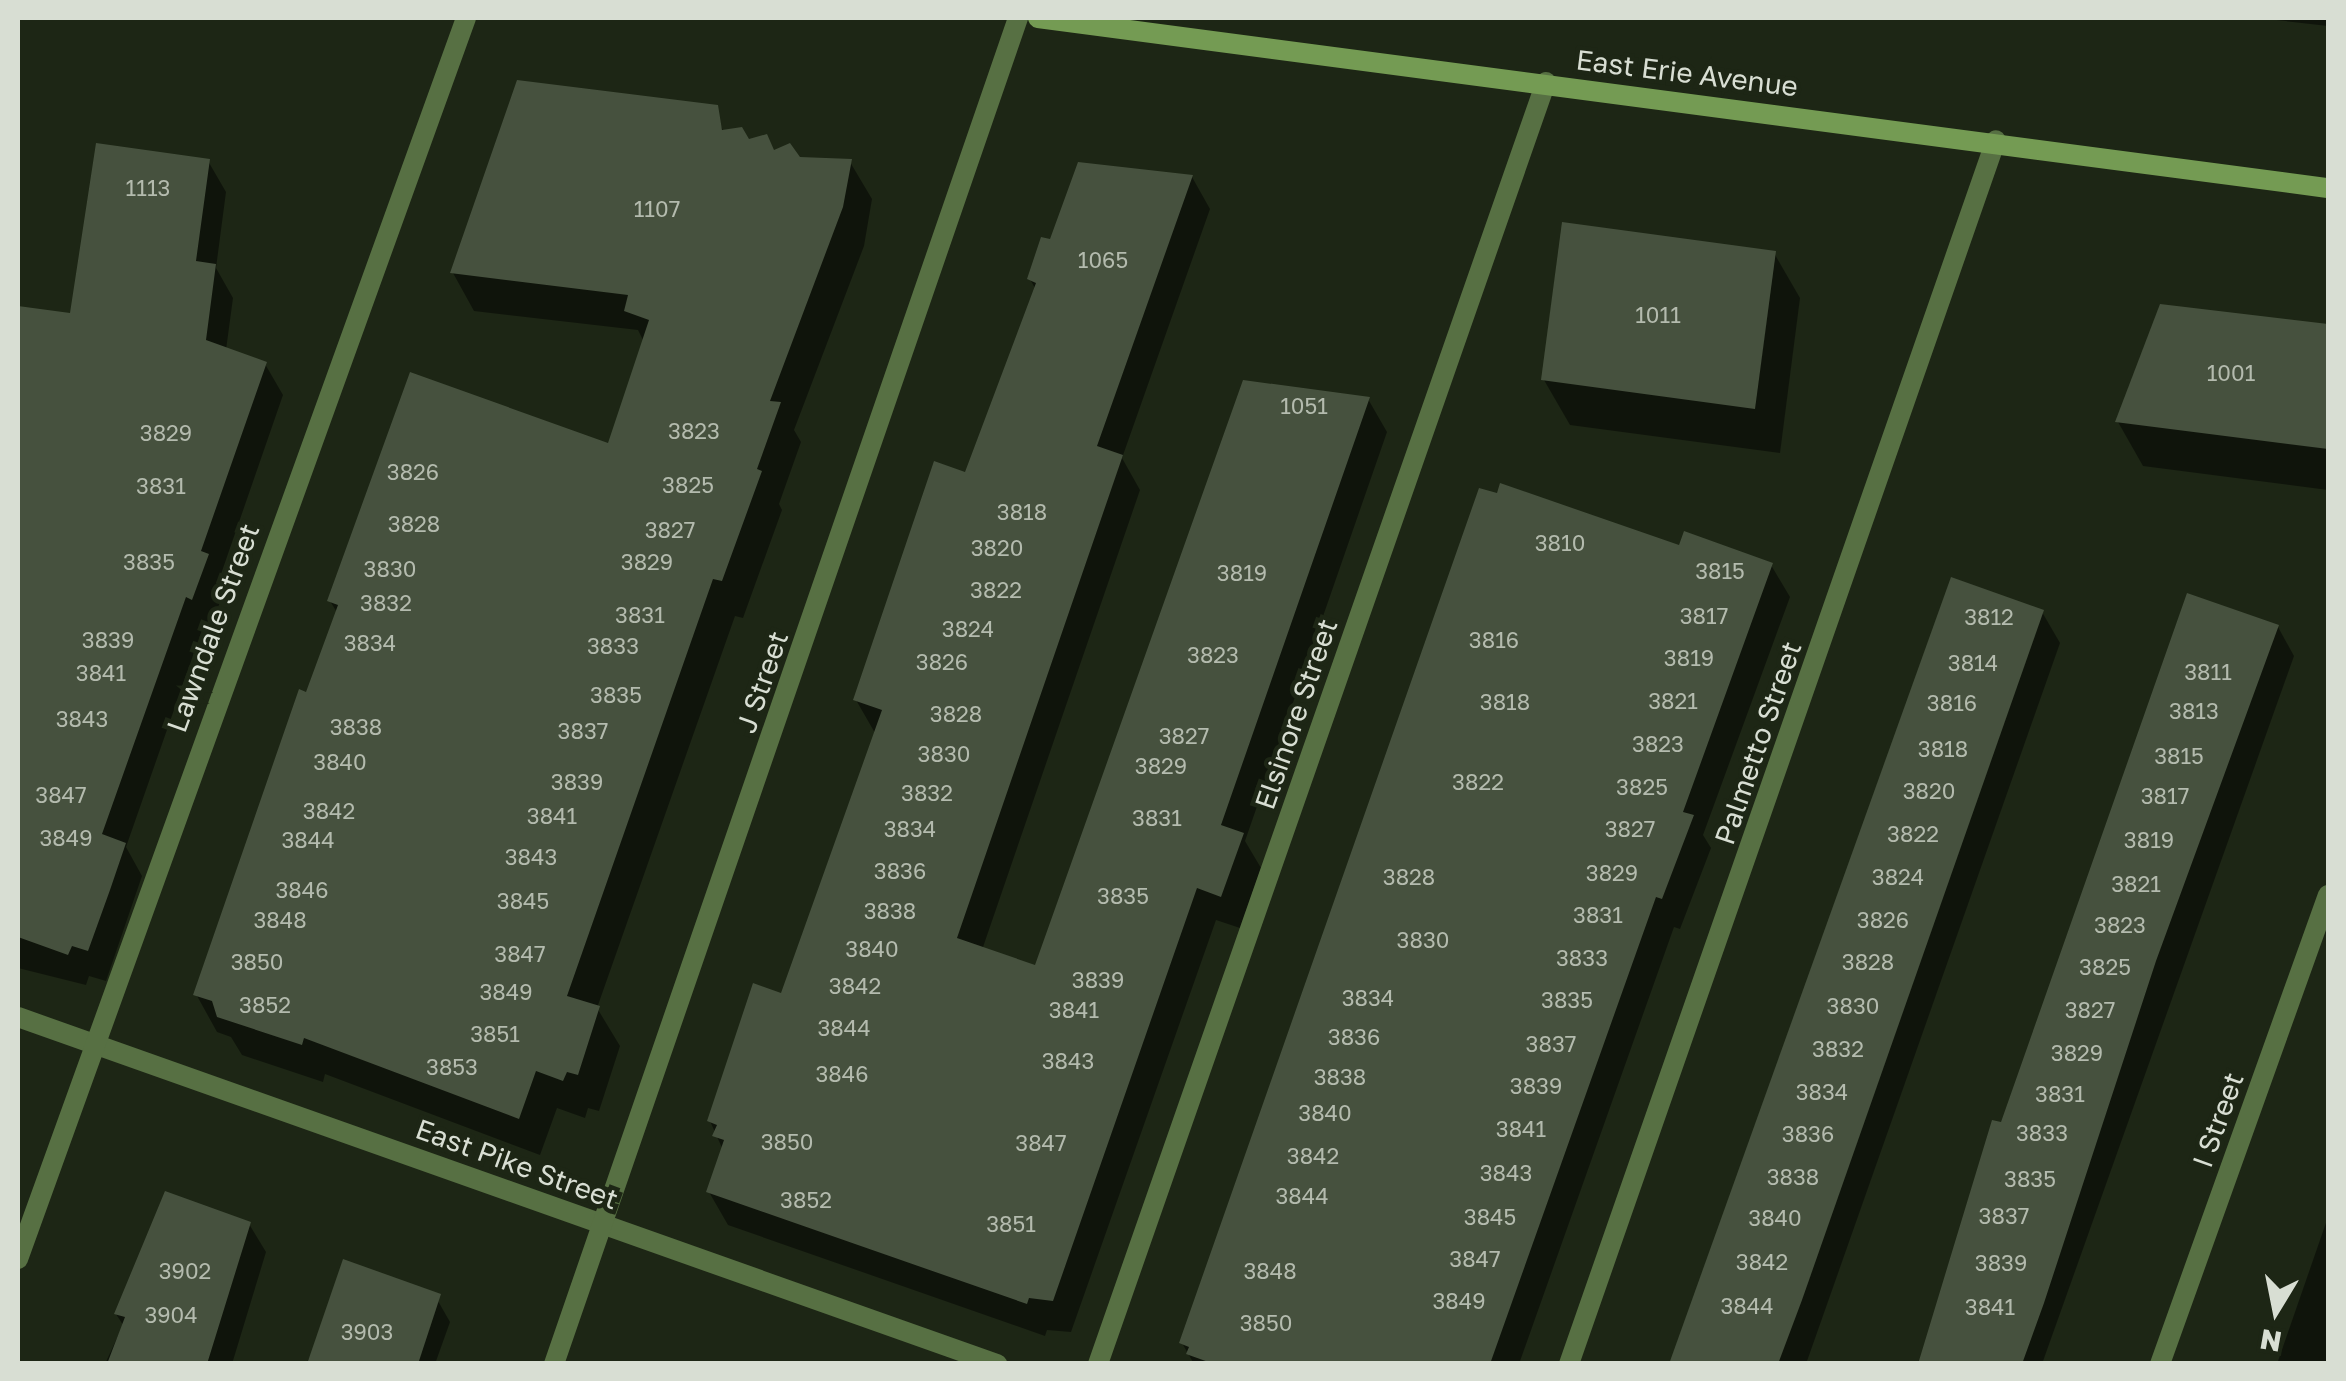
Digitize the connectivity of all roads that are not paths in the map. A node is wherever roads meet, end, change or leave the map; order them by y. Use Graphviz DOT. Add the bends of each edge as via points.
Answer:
graph roads {
  1 [pos="466,18"];
  2 [pos="1018,18"];
  3 [pos="1038,18"];
  4 [pos="1546,82"];
  5 [pos="1996,140"];
  6 [pos="2328,188"];
  7 [pos="2328,895"];
  8 [pos="18,1016"];
  9 [pos="93,1044"];
  10 [pos="604,1224"];
  11 [pos="18,1260"];
  12 [pos="554,1364"];
  13 [pos="997,1364"];
  14 [pos="1098,1364"];
  15 [pos="1569,1364"];
  16 [pos="2160,1364"];
  1 -- 9 [label="street, Lawndale Street"];
  2 -- 10 [label="street, J Street"];
  3 -- 4 [label="main road, East Erie Avenue"];
  4 -- 5 [label="main road, East Erie Avenue"];
  4 -- 14 [label="street, Elsinore Street"];
  5 -- 6 [label="main road, East Erie Avenue"];
  5 -- 15 [label="street, Palmetto Street"];
  7 -- 16 [label="street, I Street"];
  8 -- 9 [label="street, East Pike Street"];
  9 -- 10 [label="street, East Pike Street"];
  9 -- 11 [label="street, Lawndale Street"];
  10 -- 12 [label="street, J Street"];
  10 -- 13 [label="street, East Pike Street"];
}
